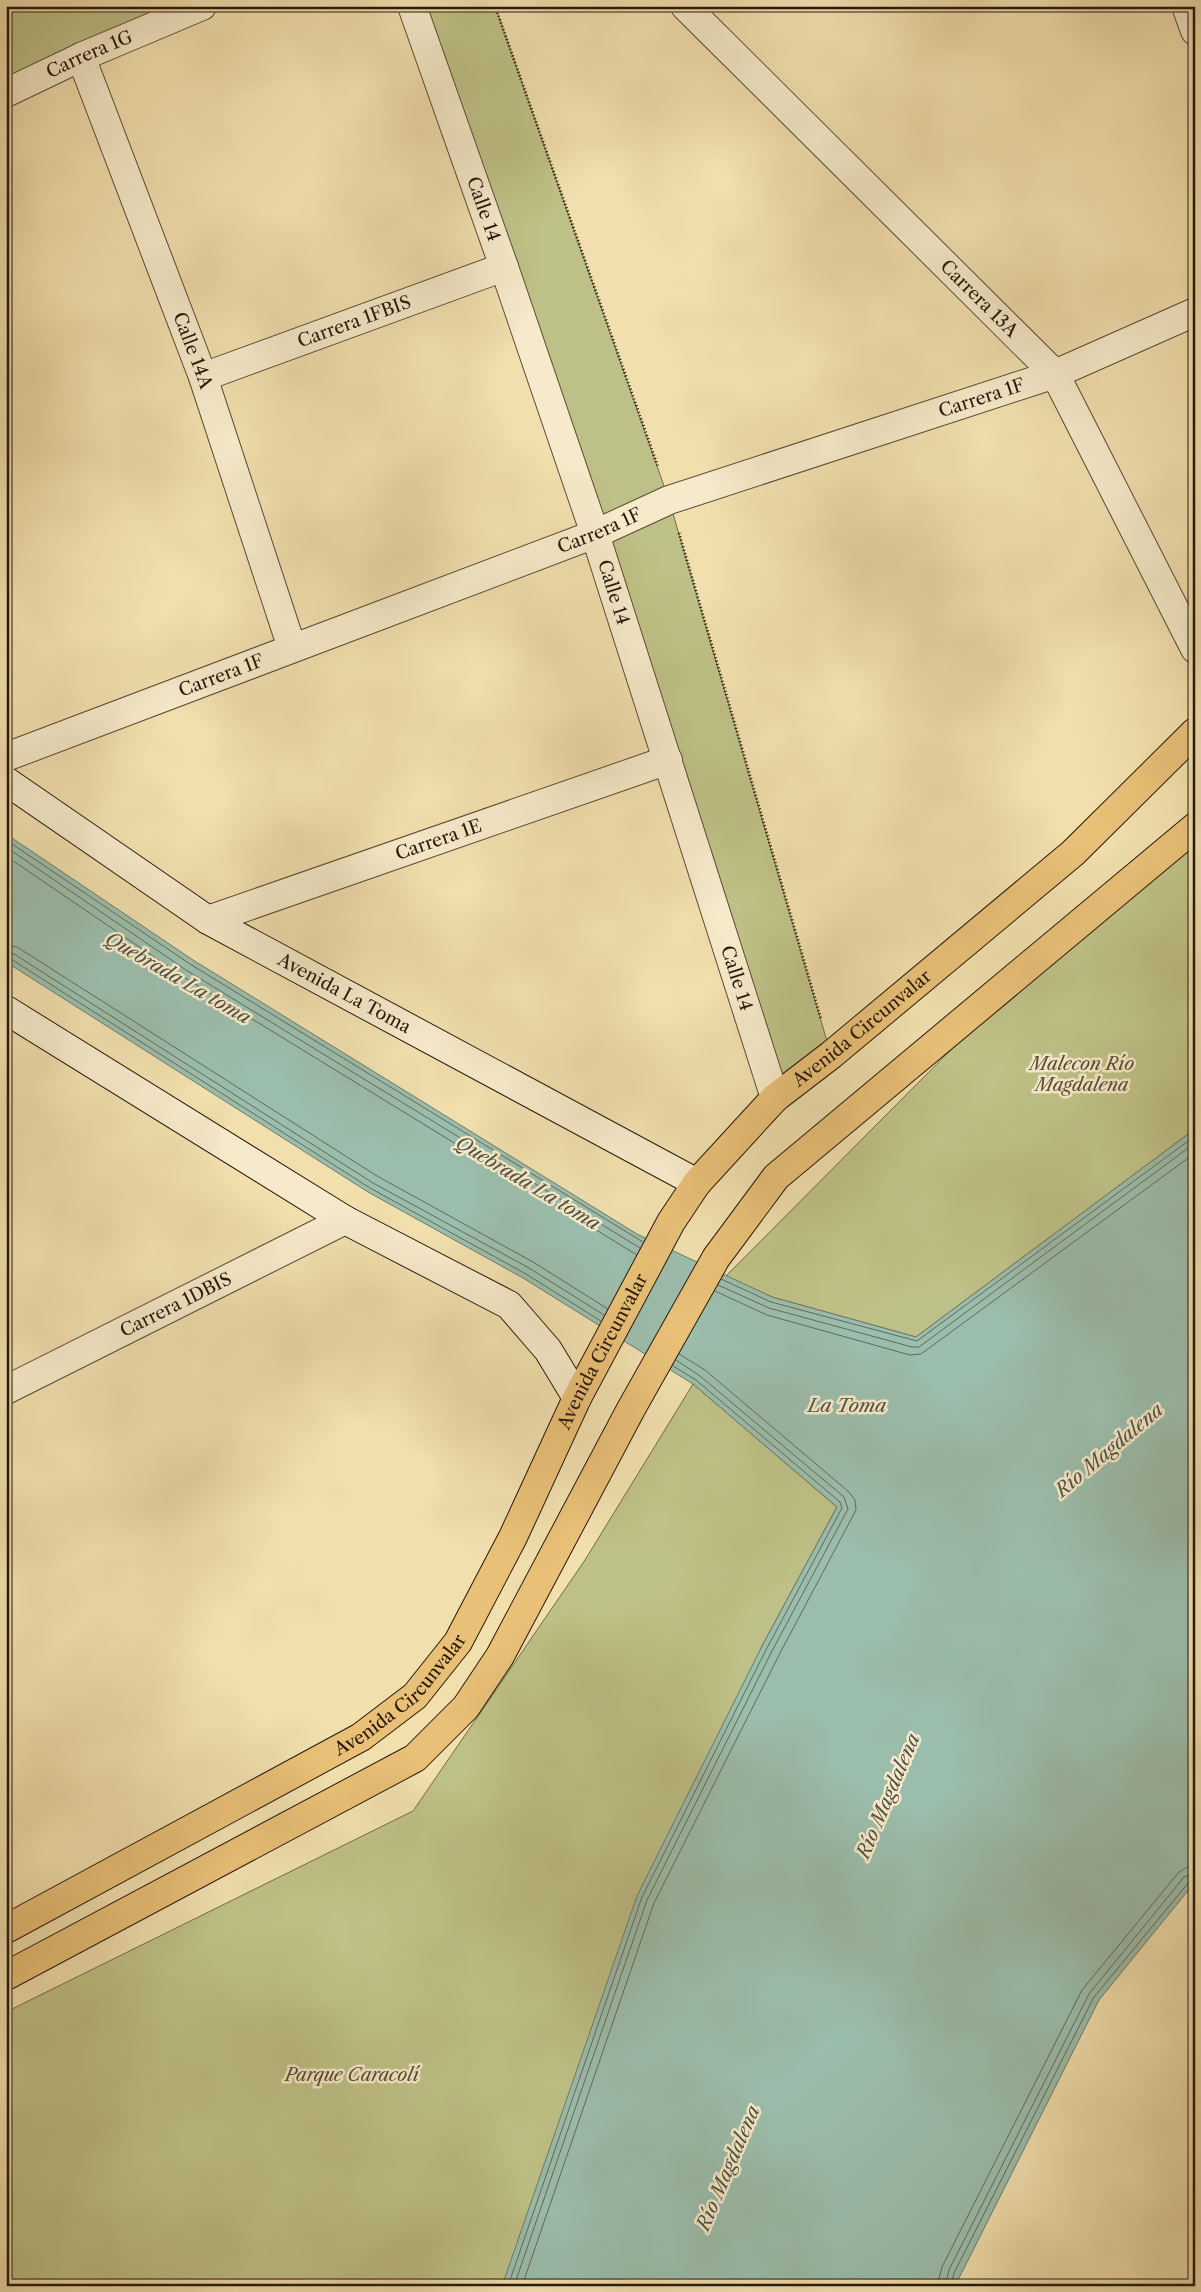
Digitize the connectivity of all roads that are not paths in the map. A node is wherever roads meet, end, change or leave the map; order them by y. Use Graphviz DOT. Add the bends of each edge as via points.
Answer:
graph roads {
  1 [pos="202,6"];
  2 [pos="412,6"];
  3 [pos="685,6"];
  4 [pos="1186,6"];
  5 [pos="1195,31"];
  6 [pos="81,56"];
  7 [pos="6,93"];
  8 [pos="504,266"];
  9 [pos="1195,312"];
  10 [pos="1055,374"];
  11 [pos="203,377"];
  12 [pos="595,534"];
  13 [pos="292,648"];
  14 [pos="1195,649"];
  15 [pos="1195,732"];
  16 [pos="6,757"];
  17 [pos="668,760"];
  18 [pos="6,781"];
  19 [pos="1195,827"];
  20 [pos="208,920"];
  21 [pos="6,1010"];
  22 [pos="775,1098"];
  23 [pos="697,1183"];
  24 [pos="345,1220"];
  25 [pos="6,1390"];
  26 [pos="577,1398"];
  27 [pos="6,1929"];
  28 [pos="6,1976"];
  1 -- 6 [label="street, Carrera 1G"];
  2 -- 8 [label="street, Calle 14"];
  3 -- 10 [label="street, Carrera 13A"];
  4 -- 5 [label="street"];
  6 -- 7 [label="street, Carrera 1G"];
  6 -- 11 [label="street, Calle 14A"];
  8 -- 11 [label="street, Carrera 1FBIS"];
  8 -- 12 [label="street, Calle 14"];
  9 -- 10 [label="street, Carrera 1F"];
  10 -- 12 [label="street, Carrera 1F" via="670,500"];
  10 -- 14 [label="street, Carrera 13A"];
  11 -- 13 [label="street, Calle 14A"];
  12 -- 13 [label="street, Carrera 1F"];
  12 -- 17 [label="street, Calle 14"];
  13 -- 16 [label="street, Carrera 1F"];
  15 -- 22 [label="main road, Avenida Circunvalar" via="1072,854 839,1049"];
  17 -- 20 [label="street, Carrera 1E"];
  17 -- 22 [label="street, Calle 14"];
  18 -- 20 [label="street, Avenida La Toma"];
  19 -- 28 [label="main road" via="776,1177 716,1258 631,1409 500,1656 466,1707 415,1758"];
  20 -- 23 [label="street, Avenida La Toma"];
  21 -- 24 [label="street"];
  22 -- 23 [label="main road, Avenida Circunvalar"];
  23 -- 26 [label="main road, Avenida Circunvalar" via="671,1222"];
  24 -- 25 [label="street, Carrera 1DBIS"];
  24 -- 26 [label="street" via="509,1305 548,1350"];
  26 -- 27 [label="main road, Avenida Circunvalar" via="513,1537 458,1642 415,1696 361,1737"];
}
